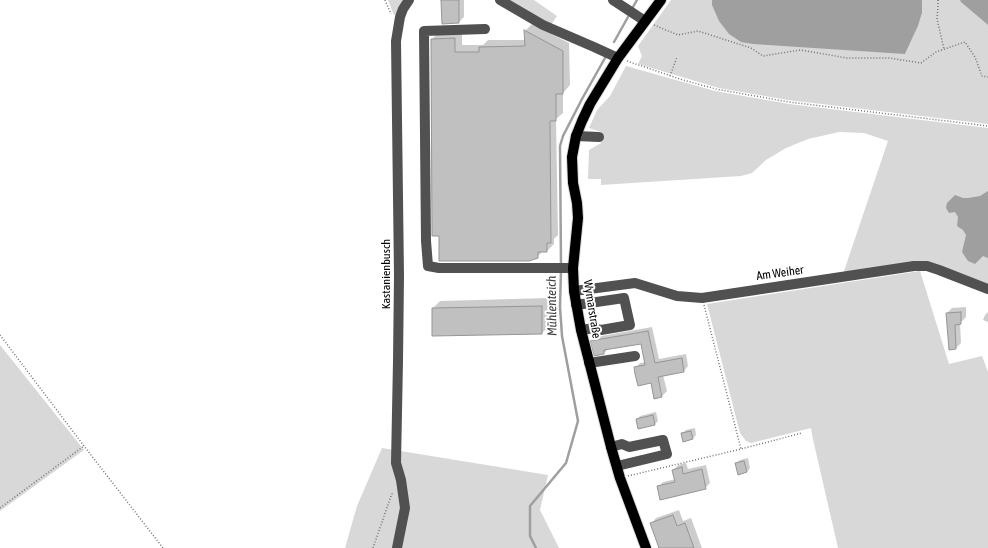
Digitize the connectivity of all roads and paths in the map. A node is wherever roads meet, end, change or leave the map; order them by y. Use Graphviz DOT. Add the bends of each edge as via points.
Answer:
graph roads {
  1 [pos="385,0"];
  2 [pos="409,0"];
  3 [pos="500,0"];
  4 [pos="613,0"];
  5 [pos="660,0"];
  6 [pos="938,0"];
  7 [pos="645,21"];
  8 [pos="398,24"];
  9 [pos="485,29"];
  10 [pos="944,49"];
  11 [pos="677,57"];
  12 [pos="618,58"];
  13 [pos="670,76"];
  14 [pos="988,77"];
  15 [pos="988,126"];
  16 [pos="576,136"];
  17 [pos="599,137"];
  18 [pos="566,268"];
  19 [pos="988,289"];
  20 [pos="574,291"];
  21 [pos="702,298"];
  22 [pos="576,306"];
  23 [pos="580,330"];
  24 [pos="0,335"];
  25 [pos="635,356"];
  26 [pos="590,363"];
  27 [pos="802,433"];
  28 [pos="84,446"];
  29 [pos="610,447"];
  30 [pos="741,449"];
  31 [pos="617,466"];
  32 [pos="620,478"];
  33 [pos="401,480"];
  34 [pos="0,508"];
  35 [pos="163,548"];
  36 [pos="373,548"];
  37 [pos="398,548"];
  38 [pos="646,548"];
  1 -- 8 [label="path"];
  2 -- 8 [label="street, Kastanienbusch"];
  3 -- 12 [label="street" via="543,25"];
  4 -- 7 [label="street"];
  5 -- 7 [label="main road, Wymarstraße"];
  6 -- 10 [label="path" via="937,19"];
  7 -- 10 [label="path" via="678,35 698,31 751,48 763,56 800,50 847,58 889,58 921,63"];
  7 -- 12 [label="main road, Wymarstraße"];
  8 -- 33 [label="street, Kastanienbusch" via="396,41 399,291 396,463"];
  9 -- 18 [label="street" via="424,31 428,266"];
  10 -- 14 [label="path" via="965,42 975,57 982,76"];
  11 -- 13 [label="path"];
  12 -- 13 [label="path"];
  12 -- 16 [label="main road, Wymarstraße"];
  13 -- 15 [label="path" via="789,102"];
  16 -- 17 [label="street"];
  16 -- 18 [label="main road, Wymarstraße" via="572,176 578,218"];
  18 -- 20 [label="main road, Wymarstraße"];
  19 -- 21 [label="street, Am Weiher" via="927,266 914,266"];
  20 -- 21 [label="street, Am Weiher" via="635,283 677,296"];
  20 -- 22 [label="main road, Wymarstraße"];
  21 -- 30 [label="path"];
  22 -- 23 [label="main road, Wymarstraße"];
  22 -- 23 [label="street" via="624,298 630,325 601,330"];
  23 -- 26 [label="main road, Wymarstraße"];
  24 -- 28 [label="path"];
  25 -- 26 [label="street"];
  26 -- 29 [label="main road, Wymarstraße"];
  27 -- 30 [label="path"];
  28 -- 34 [label="path"];
  28 -- 35 [label="path"];
  29 -- 31 [label="main road, Wymarstraße"];
  29 -- 31 [label="street" via="622,444 629,447 663,440 667,454"];
  30 -- 32 [label="path"];
  31 -- 32 [label="main road, Wymarstraße"];
  32 -- 38 [label="main road, Wymarstraße"];
  33 -- 36 [label="path" via="391,496"];
  33 -- 37 [label="street, Kastanienbusch" via="405,508"];
}
